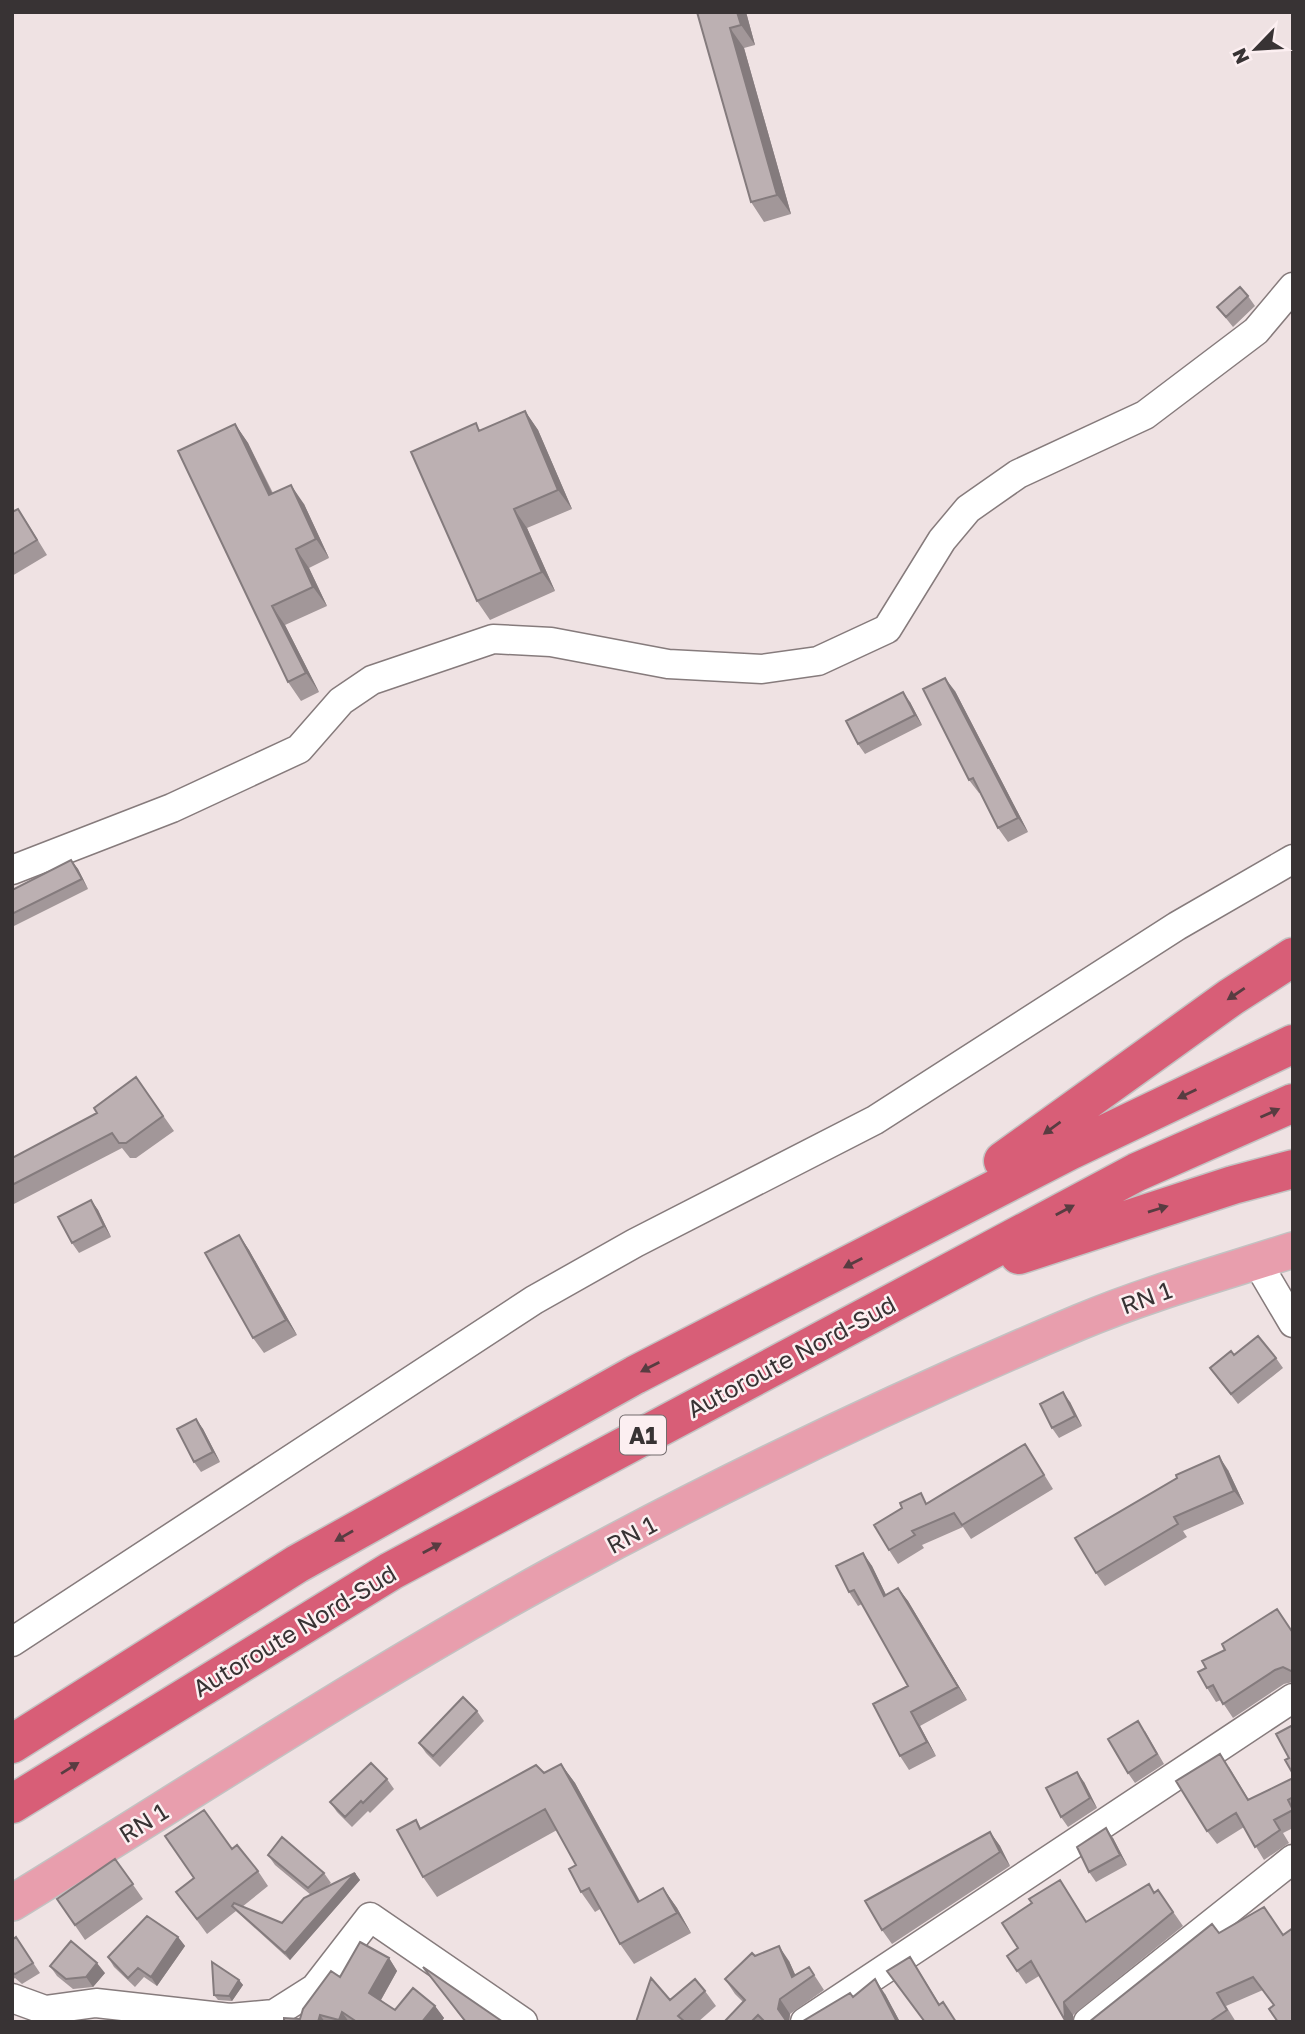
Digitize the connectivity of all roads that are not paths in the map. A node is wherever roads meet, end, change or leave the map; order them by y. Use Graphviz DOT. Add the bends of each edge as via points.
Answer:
graph roads {
  1 [pos="1293,287"];
  2 [pos="1293,859"];
  3 [pos="12,870"];
  4 [pos="1293,957"];
  5 [pos="1293,1044"];
  6 [pos="1293,1103"];
  7 [pos="1293,1169"];
  8 [pos="899,1240"];
  9 [pos="1293,1250"];
  10 [pos="1257,1262"];
  11 [pos="929,1282"];
  12 [pos="1293,1323"];
  13 [pos="12,1642"];
  14 [pos="1293,1698"];
  15 [pos="12,1744"];
  16 [pos="12,1804"];
  17 [pos="1293,1859"];
  18 [pos="12,1903"];
  19 [pos="12,1998"];
  20 [pos="523,2022"];
  21 [pos="805,2022"];
  22 [pos="1088,2022"];
  1 -- 3 [label="street" via="1256,331 1145,415 1018,474 968,509 942,540 887,629 818,661 762,669 668,664 551,642 493,639 372,680 341,701 299,749 172,808"];
  2 -- 13 [label="street" via="1177,926 875,1120 534,1300"];
  4 -- 8 [label="highway, one-way" via="1018,1153 957,1187"];
  5 -- 8 [label="highway, A1, one-way" via="1069,1151"];
  11 -- 6 [label="highway, Autoroute Nord-Sud / A1, one-way" via="1137,1172"];
  11 -- 7 [label="highway, one-way"];
  8 -- 15 [label="highway, A1, one-way" via="635,1375 369,1521"];
  9 -- 10 [label="main road, RN 1"];
  10 -- 12 [label="street"];
  10 -- 18 [label="main road, RN 1" via="1081,1321 696,1499 470,1622"];
  16 -- 11 [label="highway, Autoroute Nord-Sud / A1, one-way" via="391,1571"];
  14 -- 21 [label="street"];
  17 -- 22 [label="street"];
  19 -- 20 [label="street" via="45,2010 96,2003 230,2018 274,2014 315,1988 370,1917"];
}
